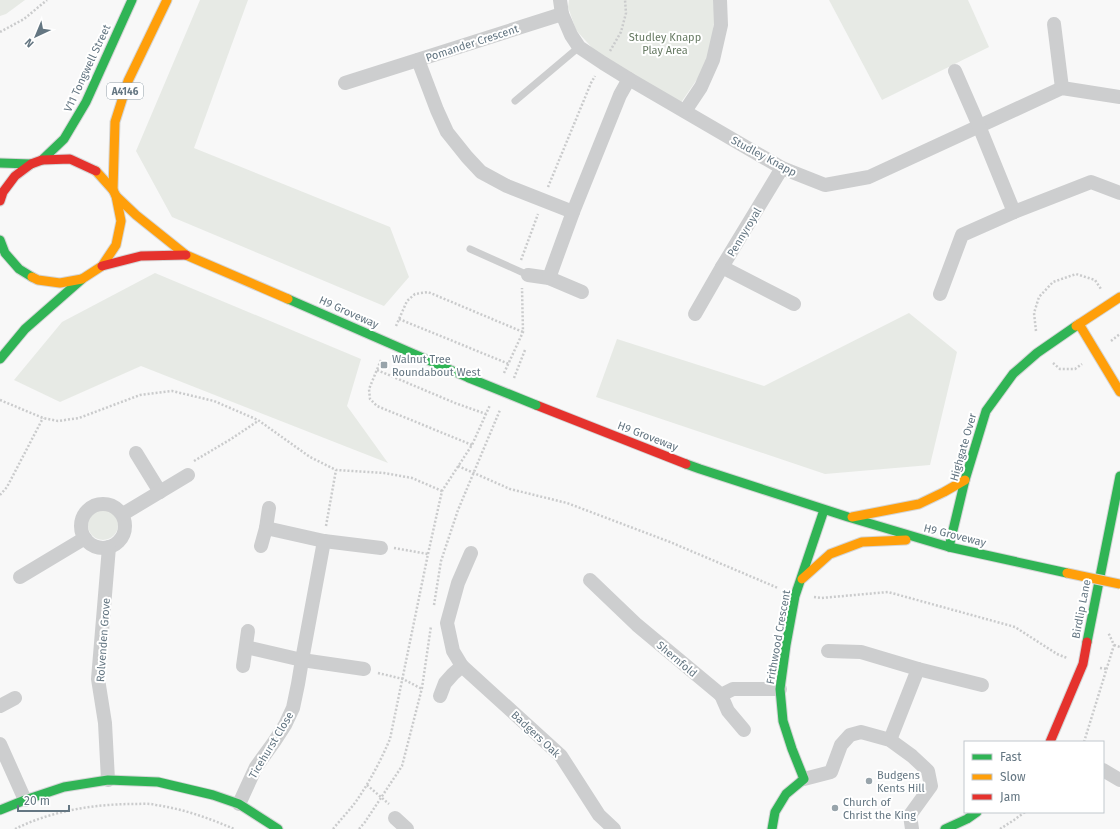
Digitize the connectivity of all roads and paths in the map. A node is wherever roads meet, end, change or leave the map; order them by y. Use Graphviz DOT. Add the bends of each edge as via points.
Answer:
graph roads {
  1 [pos="47,0"];
  2 [pos="132,0"];
  3 [pos="167,0"];
  4 [pos="625,0"];
  5 [pos="720,0"];
  6 [pos="561,7"];
  7 [pos="1054,24"];
  8 [pos="0,32"];
  9 [pos="579,47"];
  10 [pos="418,60"];
  11 [pos="603,63"];
  12 [pos="955,71"];
  13 [pos="629,79"];
  14 [pos="345,84"];
  15 [pos="1062,88"];
  16 [pos="1120,97"];
  17 [pos="516,101"];
  18 [pos="685,111"];
  19 [pos="979,126"];
  20 [pos="42,160"];
  21 [pos="0,163"];
  22 [pos="31,164"];
  23 [pos="782,168"];
  24 [pos="115,193"];
  25 [pos="1120,194"];
  26 [pos="543,200"];
  27 [pos="0,201"];
  28 [pos="573,212"];
  29 [pos="1014,212"];
  30 [pos="0,240"];
  31 [pos="470,249"];
  32 [pos="186,255"];
  33 [pos="102,266"];
  34 [pos="722,267"];
  35 [pos="523,272"];
  36 [pos="549,278"];
  37 [pos="82,279"];
  38 [pos="582,292"];
  39 [pos="940,294"];
  40 [pos="1120,298"];
  41 [pos="794,304"];
  42 [pos="695,314"];
  43 [pos="399,319"];
  44 [pos="1079,324"];
  45 [pos="0,358"];
  46 [pos="508,364"];
  47 [pos="377,370"];
  48 [pos="502,378"];
  49 [pos="1120,392"];
  50 [pos="0,400"];
  51 [pos="492,400"];
  52 [pos="486,414"];
  53 [pos="43,418"];
  54 [pos="258,420"];
  55 [pos="136,453"];
  56 [pos="190,469"];
  57 [pos="336,470"];
  58 [pos="1120,476"];
  59 [pos="965,480"];
  60 [pos="442,491"];
  61 [pos="160,492"];
  62 [pos="0,495"];
  63 [pos="269,508"];
  64 [pos="824,510"];
  65 [pos="123,514"];
  66 [pos="848,517"];
  67 [pos="266,528"];
  68 [pos="85,538"];
  69 [pos="922,539"];
  70 [pos="324,541"];
  71 [pos="261,546"];
  72 [pos="109,547"];
  73 [pos="949,547"];
  74 [pos="381,548"];
  75 [pos="471,553"];
  76 [pos="428,554"];
  77 [pos="20,577"];
  78 [pos="802,579"];
  79 [pos="590,580"];
  80 [pos="1120,584"];
  81 [pos="248,631"];
  82 [pos="1114,646"];
  83 [pos="246,647"];
  84 [pos="1120,647"];
  85 [pos="828,651"];
  86 [pos="302,660"];
  87 [pos="243,666"];
  88 [pos="462,666"];
  89 [pos="364,669"];
  90 [pos="918,669"];
  91 [pos="403,679"];
  92 [pos="982,685"];
  93 [pos="780,689"];
  94 [pos="721,695"];
  95 [pos="440,696"];
  96 [pos="15,698"];
  97 [pos="0,706"];
  98 [pos="744,730"];
  99 [pos="890,740"];
  100 [pos="1052,741"];
  101 [pos="0,744"];
  102 [pos="1104,771"];
  103 [pos="804,779"];
  104 [pos="108,780"];
  105 [pos="1120,780"];
  106 [pos="367,785"];
  107 [pos="25,800"];
  108 [pos="239,804"];
  109 [pos="0,810"];
  110 [pos="976,813"];
  111 [pos="1024,813"];
  112 [pos="395,818"];
  113 [pos="15,829"];
  114 [pos="234,829"];
  115 [pos="278,829"];
  116 [pos="333,829"];
  117 [pos="407,829"];
  118 [pos="614,829"];
  119 [pos="772,829"];
  120 [pos="912,829"];
  121 [pos="945,829"];
  122 [pos="1000,829"];
  1 -- 8 [label="path" via="24,19"];
  2 -- 20 [label="main road, V11 Tongwell Street / A4146" via="86,102 64,139"];
  3 -- 24 [label="main road, A4146" via="128,81 115,122"];
  4 -- 11 [label="path" via="626,13 621,32"];
  5 -- 18 [label="street" via="721,25 713,60 701,87"];
  6 -- 9 [label="street, Studley Knapp" via="571,35"];
  6 -- 10 [label="street, Pomander Crescent"];
  7 -- 15 [label="street"];
  9 -- 11 [label="street, Studley Knapp"];
  9 -- 17 [label="lane"];
  10 -- 14 [label="street"];
  10 -- 26 [label="street, Pomander Crescent" via="447,132 467,157 481,172 500,183"];
  11 -- 13 [label="street, Studley Knapp"];
  11 -- 26 [label="path" via="591,83"];
  12 -- 19 [label="street"];
  13 -- 18 [label="street, Studley Knapp"];
  13 -- 28 [label="street" via="620,95"];
  15 -- 16 [label="street"];
  15 -- 19 [label="street, Studley Knapp"];
  18 -- 23 [label="street, Studley Knapp"];
  19 -- 23 [label="street, Studley Knapp" via="869,177 825,185"];
  19 -- 29 [label="street"];
  20 -- 22 [label="main road, A4146"];
  20 -- 24 [label="main road, A4146" via="70,159 95,170"];
  21 -- 22 [label="main road"];
  22 -- 27 [label="main road, A4146" via="15,176 3,192"];
  23 -- 34 [label="street, Pennyroyal"];
  24 -- 32 [label="main road, H9 Groveway" via="136,215"];
  24 -- 33 [label="main road, A4146" via="120,227 116,245"];
  25 -- 29 [label="street" via="1091,182"];
  26 -- 28 [label="street, Pomander Crescent"];
  26 -- 35 [label="path"];
  28 -- 36 [label="street"];
  29 -- 39 [label="street" via="962,235"];
  30 -- 37 [label="main road, A4146" via="4,257 38,280 60,284"];
  31 -- 35 [label="lane"];
  32 -- 33 [label="main road, H9 Groveway" via="141,256"];
  32 -- 64 [label="main road, H9 Groveway, bridge" via="536,405 700,469"];
  33 -- 37 [label="main road, A4146"];
  34 -- 41 [label="street, Pennyroyal"];
  34 -- 42 [label="street"];
  35 -- 36 [label="street"];
  35 -- 46 [label="path" via="523,332"];
  36 -- 38 [label="street"];
  37 -- 45 [label="main road, A4146" via="25,329"];
  40 -- 44 [label="main road, Highgate Over"];
  43 -- 46 [label="path"];
  44 -- 49 [label="main road"];
  44 -- 59 [label="main road, Highgate Over" via="1037,353 1013,374 986,412"];
  46 -- 48 [label="path"];
  47 -- 52 [label="path"];
  50 -- 53 [label="path"];
  51 -- 52 [label="path"];
  52 -- 60 [label="path" via="472,445"];
  53 -- 54 [label="path" via="58,421 79,418 140,395 172,391 214,402"];
  53 -- 62 [label="path" via="7,487"];
  54 -- 56 [label="path"];
  54 -- 57 [label="path" via="310,457"];
  55 -- 61 [label="street"];
  56 -- 61 [label="street"];
  57 -- 60 [label="path" via="384,473 412,478"];
  57 -- 70 [label="path"];
  58 -- 100 [label="main road, Birdlip Lane" via="1083,664"];
  59 -- 66 [label="main road" via="919,504"];
  59 -- 73 [label="main road, Highgate Over"];
  60 -- 76 [label="path"];
  61 -- 65 [label="street"];
  63 -- 67 [label="street"];
  64 -- 66 [label="main road, H9 Groveway"];
  64 -- 78 [label="main road, Frithwood Crescent"];
  65 -- 68 [label="street" via="105,503 92,506 86,511 81,524"];
  65 -- 72 [label="street" via="126,528 124,534 121,540"];
  66 -- 69 [label="main road, H9 Groveway"];
  67 -- 70 [label="street"];
  67 -- 71 [label="street"];
  68 -- 72 [label="street" via="95,546"];
  68 -- 77 [label="street"];
  69 -- 73 [label="main road, H9 Groveway"];
  69 -- 78 [label="main road" via="862,542 830,554"];
  70 -- 74 [label="street"];
  70 -- 86 [label="street, Ticehurst Close"];
  72 -- 104 [label="street, Rolvenden Grove" via="98,679 105,723"];
  73 -- 80 [label="main road, H9 Groveway, bridge"];
  74 -- 76 [label="path" via="389,547"];
  75 -- 88 [label="street, Badgers Oak" via="458,583 446,623 453,651"];
  76 -- 91 [label="path"];
  78 -- 93 [label="main road, Frithwood Crescent" via="795,596"];
  79 -- 94 [label="street, Shernfold" via="637,625"];
  81 -- 83 [label="street"];
  82 -- 84 [label="path"];
  83 -- 86 [label="street"];
  83 -- 87 [label="street"];
  85 -- 90 [label="street" via="861,652"];
  86 -- 89 [label="street"];
  86 -- 108 [label="street, Ticehurst Close" via="293,708 286,725 256,767"];
  88 -- 95 [label="street" via="445,683"];
  88 -- 118 [label="street, Badgers Oak" via="561,756 599,815"];
  89 -- 91 [label="path"];
  90 -- 92 [label="street"];
  90 -- 99 [label="street"];
  91 -- 95 [label="path"];
  91 -- 106 [label="path" via="390,739"];
  93 -- 94 [label="street" via="733,690"];
  93 -- 103 [label="main road, Frithwood Crescent" via="783,721"];
  94 -- 98 [label="street" via="728,710"];
  96 -- 97 [label="street"];
  99 -- 103 [label="street" via="861,732 850,735 841,745 831,772"];
  99 -- 120 [label="street" via="928,771 932,786 910,815"];
  101 -- 107 [label="street"];
  102 -- 105 [label="street"];
  103 -- 119 [label="main road" via="786,794 775,812"];
  104 -- 107 [label="main road" via="64,787"];
  104 -- 108 [label="main road" via="158,782"];
  106 -- 112 [label="path" via="399,812"];
  106 -- 116 [label="path"];
  107 -- 109 [label="main road"];
  108 -- 115 [label="main road"];
  110 -- 121 [label="main road"];
  111 -- 122 [label="path"];
  112 -- 117 [label="street"];
  113 -- 114 [label="path" via="26,823 78,809 122,804 154,804 183,810"];
}
